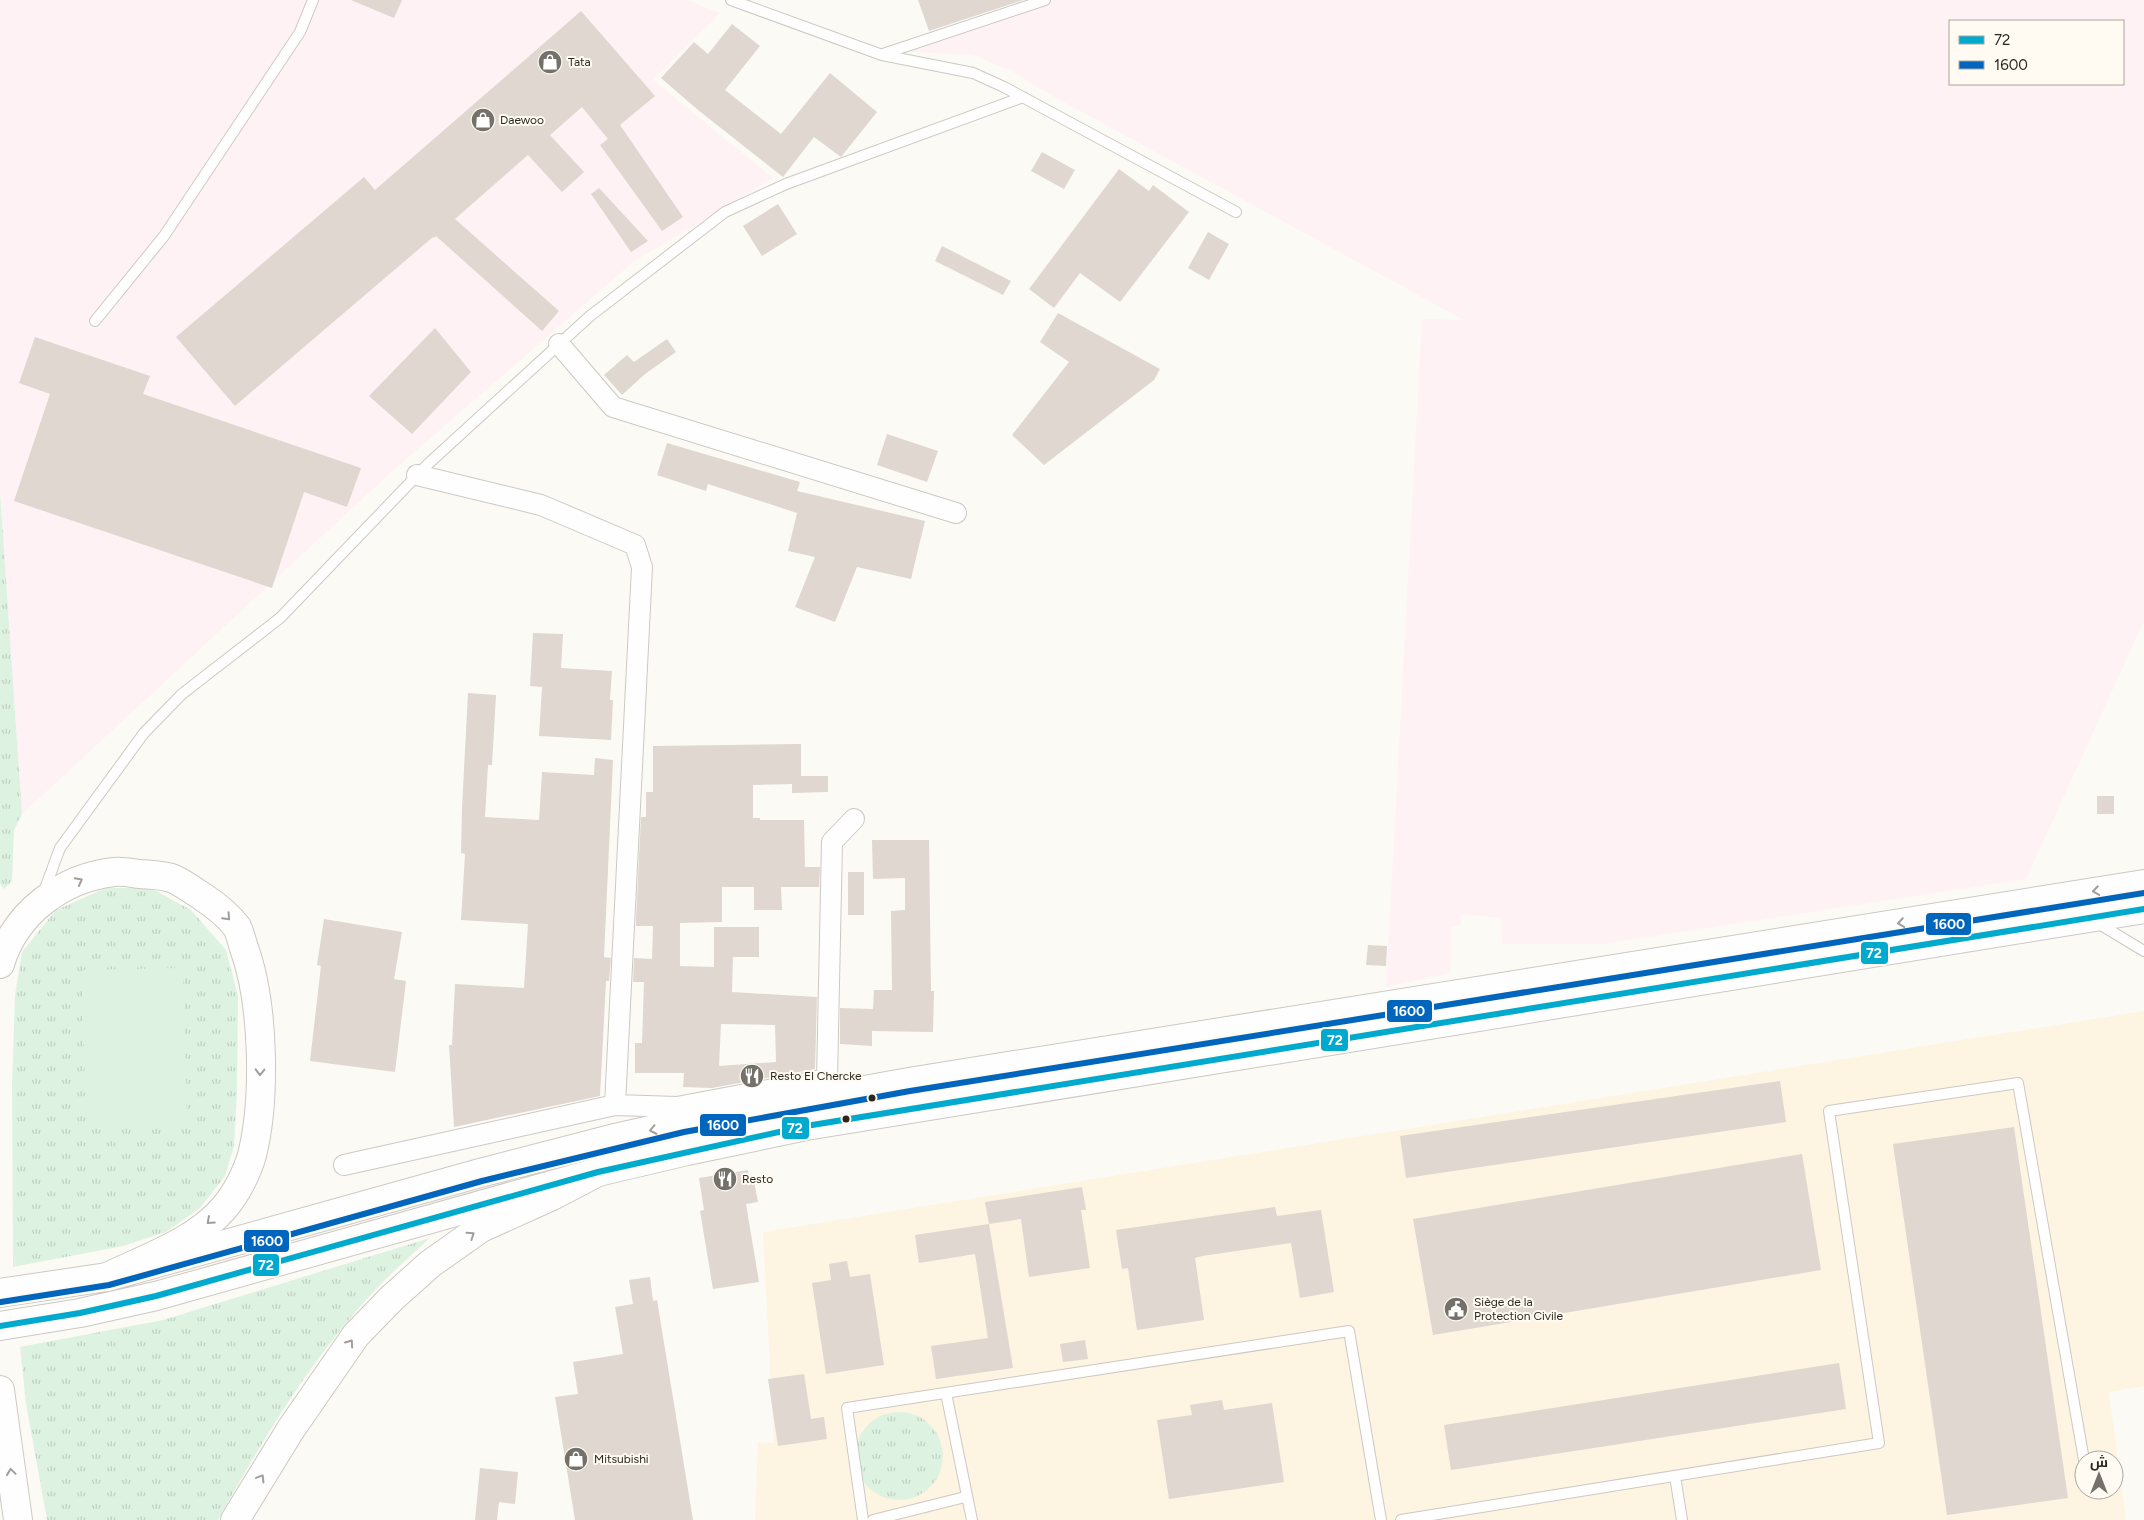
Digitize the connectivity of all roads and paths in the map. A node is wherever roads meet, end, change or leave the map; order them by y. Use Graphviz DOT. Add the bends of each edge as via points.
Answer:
graph roads {
  1 [pos="313,0"];
  2 [pos="731,0"];
  3 [pos="1045,0"];
  4 [pos="882,55"];
  5 [pos="1023,97"];
  6 [pos="1236,212"];
  7 [pos="96,321"];
  8 [pos="559,344"];
  9 [pos="417,475"];
  10 [pos="956,513"];
  11 [pos="854,819"];
  12 [pos="2144,884"];
  13 [pos="40,902"];
  14 [pos="2144,909"];
  15 [pos="2088,918"];
  16 [pos="2144,951"];
  17 [pos="0,964"];
  18 [pos="827,1079"];
  19 [pos="851,1093"];
  20 [pos="615,1105"];
  21 [pos="344,1165"];
  22 [pos="598,1172"];
  23 [pos="107,1277"];
  24 [pos="0,1294"];
  25 [pos="0,1326"];
  26 [pos="0,1390"];
  27 [pos="946,1393"];
  28 [pos="2082,1450"];
  29 [pos="1675,1476"];
  30 [pos="965,1497"];
  31 [pos="18,1520"];
  32 [pos="235,1520"];
  33 [pos="863,1520"];
  34 [pos="873,1520"];
  35 [pos="972,1520"];
  36 [pos="1381,1520"];
  37 [pos="1401,1520"];
  38 [pos="1682,1520"];
  1 -- 7 [label="lane" via="300,32 164,236"];
  2 -- 4 [label="lane"];
  3 -- 4 [label="lane"];
  4 -- 5 [label="lane" via="973,73"];
  5 -- 6 [label="lane"];
  5 -- 8 [label="lane" via="786,184 725,212 590,316"];
  8 -- 9 [label="lane"];
  8 -- 10 [label="street" via="613,407"];
  9 -- 13 [label="lane" via="280,618 182,694 144,733 60,848"];
  9 -- 20 [label="street" via="541,505 635,544 642,568"];
  11 -- 18 [label="street" via="832,842"];
  12 -- 19 [label="highway, one-way"];
  13 -- 17 [label="highway" via="16,927"];
  13 -- 23 [label="highway, one-way" via="86,877 116,872 172,878 217,906 237,928 256,992 260,1035 257,1118 252,1155 242,1180 225,1208 207,1225"];
  14 -- 15 [label="highway"];
  15 -- 16 [label="lane"];
  15 -- 22 [label="highway" via="907,1109 687,1150"];
  18 -- 19 [label="street"];
  18 -- 20 [label="street" via="677,1107"];
  19 -- 23 [label="highway, one-way" via="612,1138"];
  20 -- 21 [label="street"];
  22 -- 25 [label="highway" via="156,1296"];
  32 -- 22 [label="highway, one-way" via="291,1428 356,1335 392,1298 430,1264 481,1228"];
  23 -- 24 [label="highway"];
  31 -- 26 [label="highway, one-way"];
  27 -- 30 [label="lane"];
  27 -- 33 [label="lane" via="847,1408"];
  27 -- 36 [label="lane" via="1349,1330"];
  28 -- 29 [label="lane" via="2018,1083 1829,1112 1878,1443"];
  29 -- 37 [label="lane"];
  29 -- 38 [label="lane"];
  30 -- 34 [label="lane"];
  30 -- 35 [label="lane"];
}
